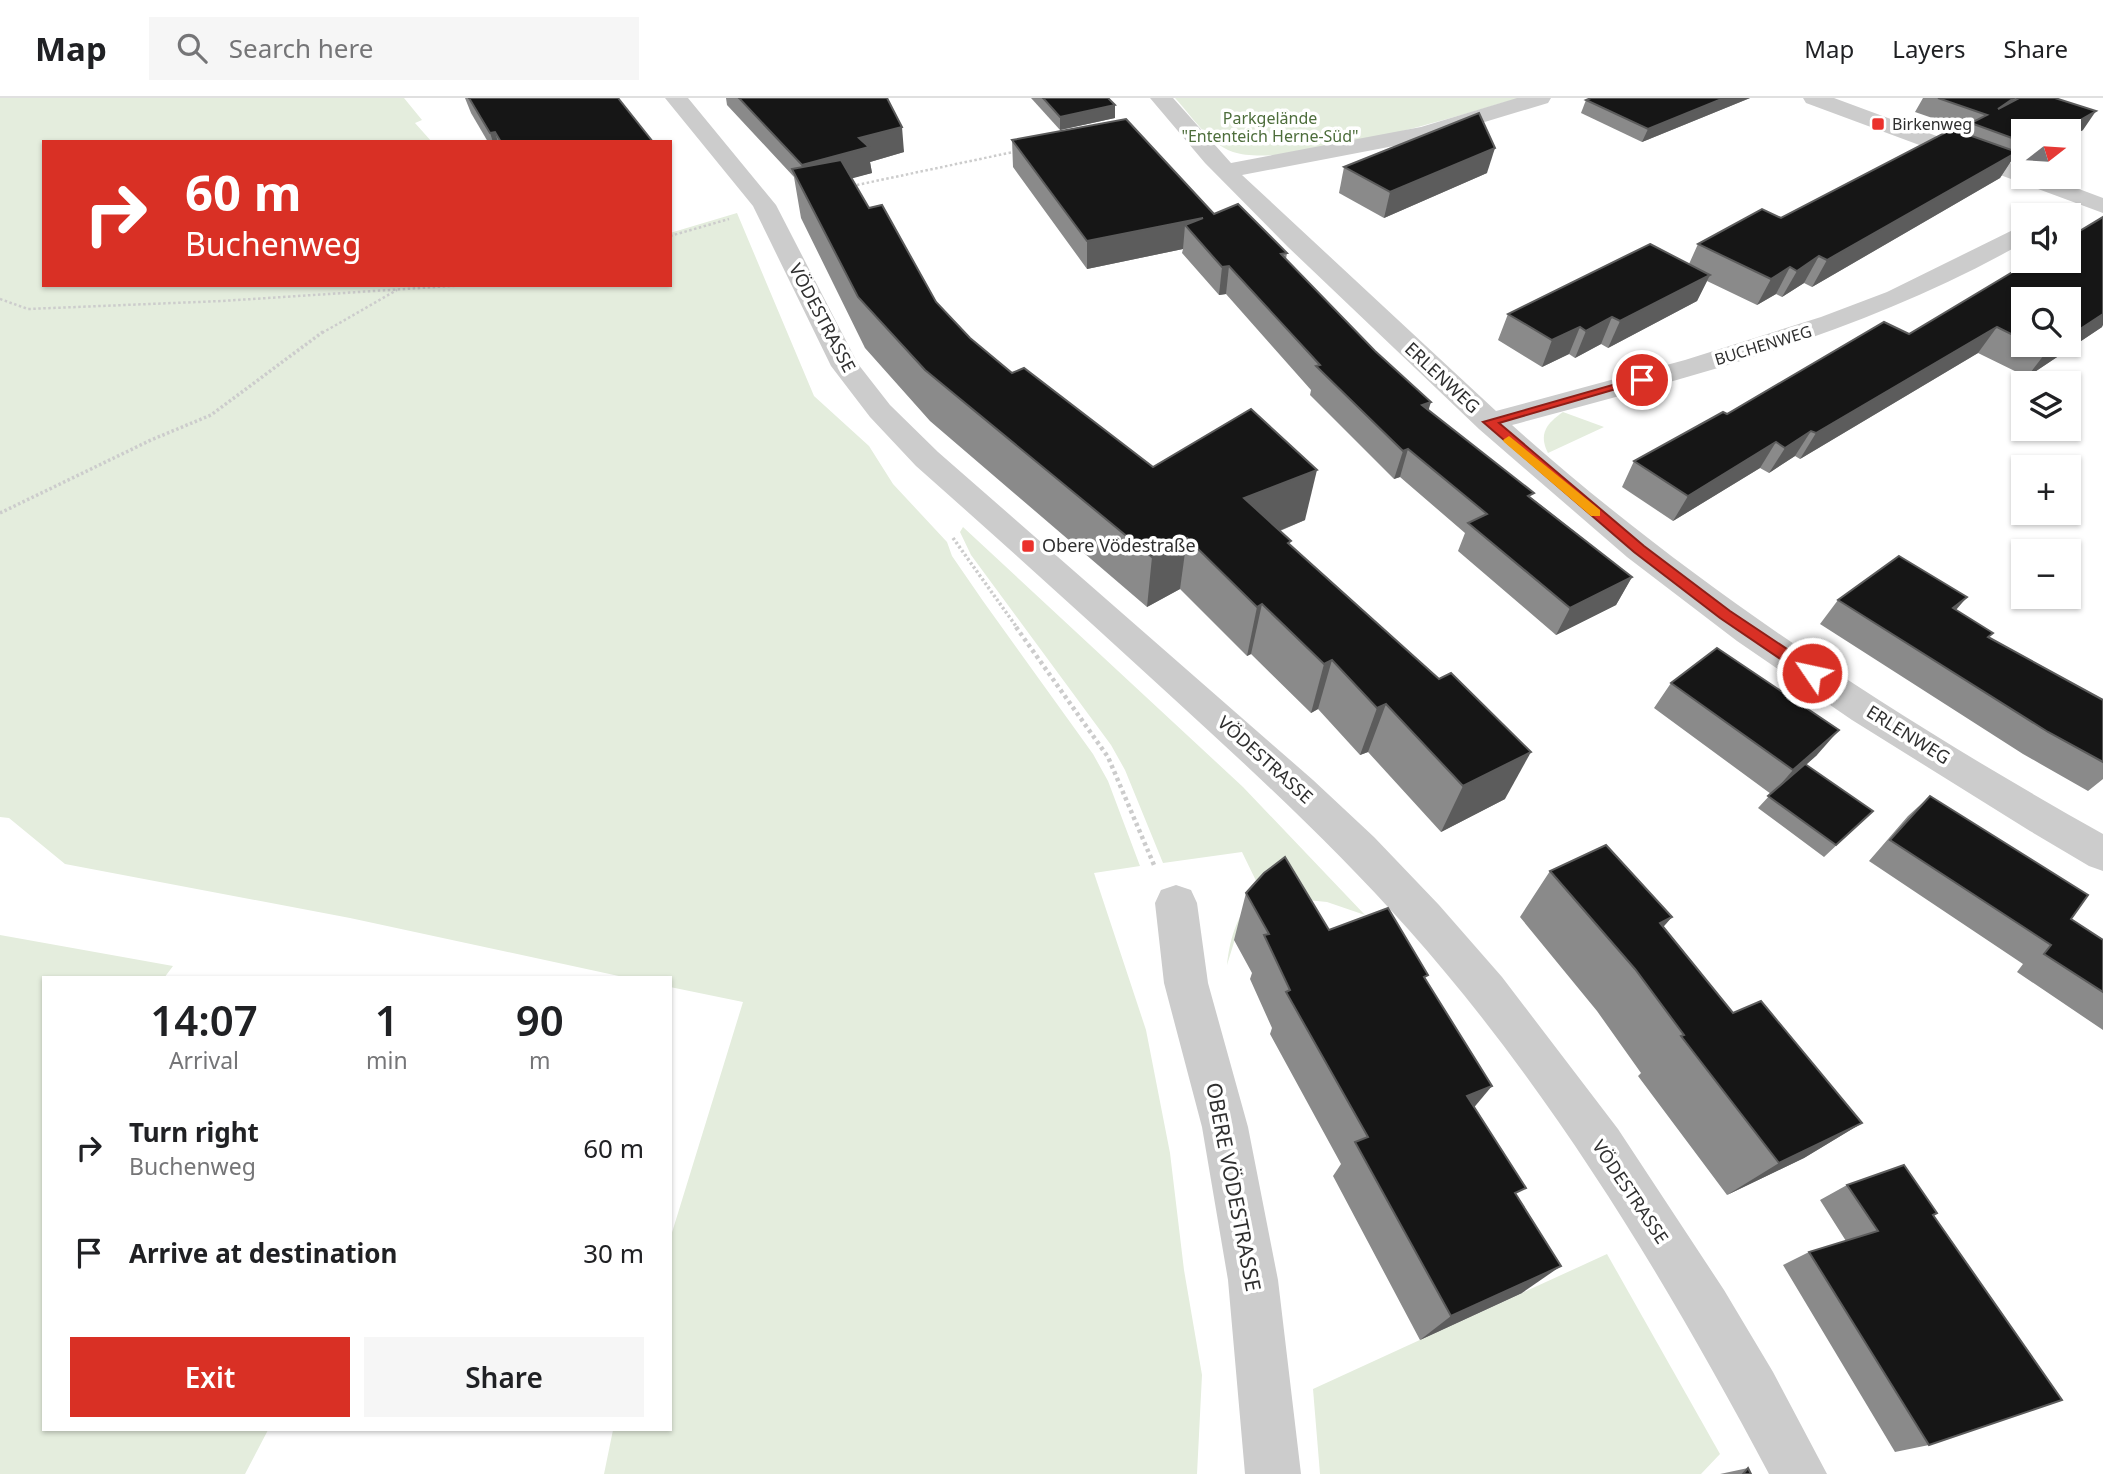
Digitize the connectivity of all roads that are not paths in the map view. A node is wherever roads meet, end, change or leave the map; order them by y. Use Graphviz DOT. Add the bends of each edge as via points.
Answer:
graph roads {
  1 [pos="676,98"];
  2 [pos="1161,98"];
  3 [pos="1540,98"];
  4 [pos="1814,98"];
  5 [pos="1226,171"];
  6 [pos="2076,196"];
  7 [pos="2066,203"];
  8 [pos="2103,206"];
  9 [pos="2011,240"];
  10 [pos="1489,422"];
  11 [pos="2103,854"];
  12 [pos="1176,903"];
  13 [pos="1273,1474"];
  14 [pos="1799,1474"];
  1 -- 14 [label="street, VÖDESTRASSE" via="764,205 845,366 880,411 927,459 1299,790 1362,850 1446,944 1539,1059 1663,1238"];
  2 -- 5 [label="street, ERLENWEG"];
  3 -- 5 [label="street" via="1425,132"];
  4 -- 6 [label="street"];
  5 -- 10 [label="street, ERLENWEG"];
  6 -- 7 [label="street"];
  6 -- 8 [label="street"];
  9 -- 10 [label="street, BUCHENWEG" via="1907,294 1832,324"];
  10 -- 11 [label="street, ERLENWEG" via="1629,541 1725,614 1878,717"];
  12 -- 13 [label="street, OBERE VÖDESTRASSE" via="1186,983 1224,1127 1253,1280"];
}
